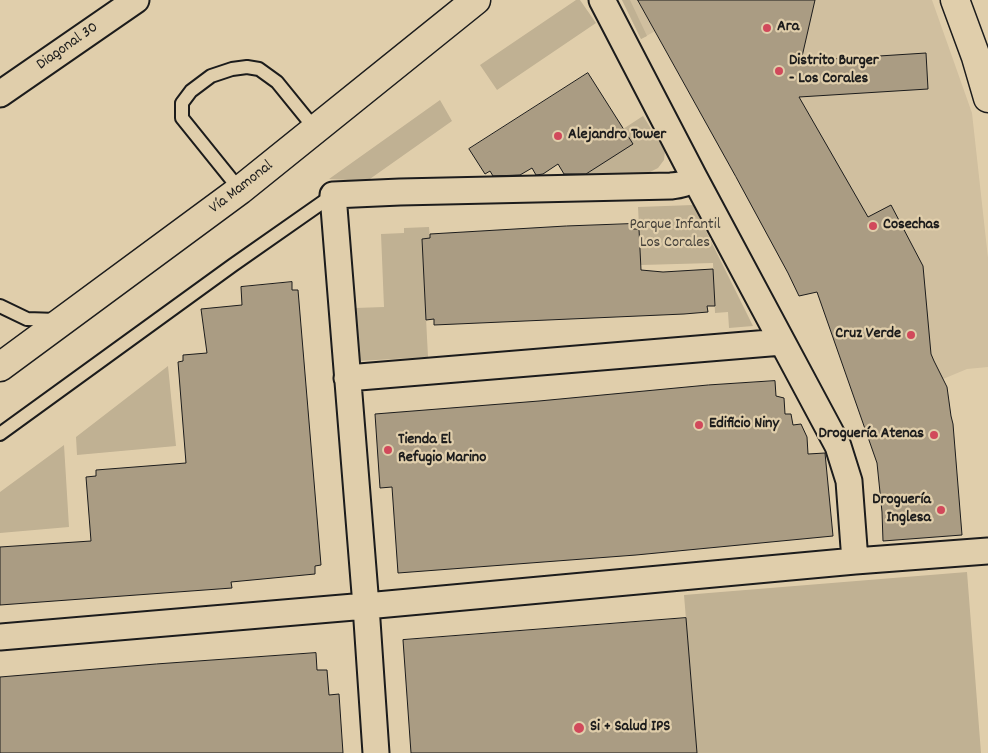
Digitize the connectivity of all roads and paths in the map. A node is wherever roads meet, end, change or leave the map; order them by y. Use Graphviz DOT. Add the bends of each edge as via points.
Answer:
graph roads {
  1 [pos="136,0"];
  2 [pos="476,0"];
  3 [pos="602,0"];
  4 [pos="955,0"];
  5 [pos="0,94"];
  6 [pos="988,98"];
  7 [pos="316,130"];
  8 [pos="694,177"];
  9 [pos="240,190"];
  10 [pos="332,195"];
  11 [pos="0,306"];
  12 [pos="63,321"];
  13 [pos="782,342"];
  14 [pos="0,367"];
  15 [pos="347,378"];
  16 [pos="0,434"];
  17 [pos="988,551"];
  18 [pos="855,561"];
  19 [pos="366,606"];
  20 [pos="0,637"];
  21 [pos="376,753"];
  1 -- 5 [label="street, Diagonal 30"];
  2 -- 7 [label="main road, Vía Mamonal"];
  3 -- 8 [label="street"];
  4 -- 6 [label="main road"];
  7 -- 9 [label="main road, Vía Mamonal"];
  7 -- 9 [label="lane" via="277,82 259,69 232,69 211,76 191,91 182,103 182,118"];
  8 -- 10 [label="street" via="686,183 671,186"];
  8 -- 13 [label="street"];
  9 -- 12 [label="main road, Vía Mamonal"];
  10 -- 15 [label="street"];
  10 -- 16 [label="lane"];
  11 -- 12 [label="lane" via="27,319"];
  12 -- 14 [label="main road, Vía Mamonal"];
  13 -- 15 [label="street"];
  13 -- 18 [label="street" via="838,446 849,482"];
  15 -- 19 [label="street"];
  17 -- 18 [label="street"];
  18 -- 19 [label="street"];
  19 -- 20 [label="street"];
  19 -- 21 [label="street"];
}
